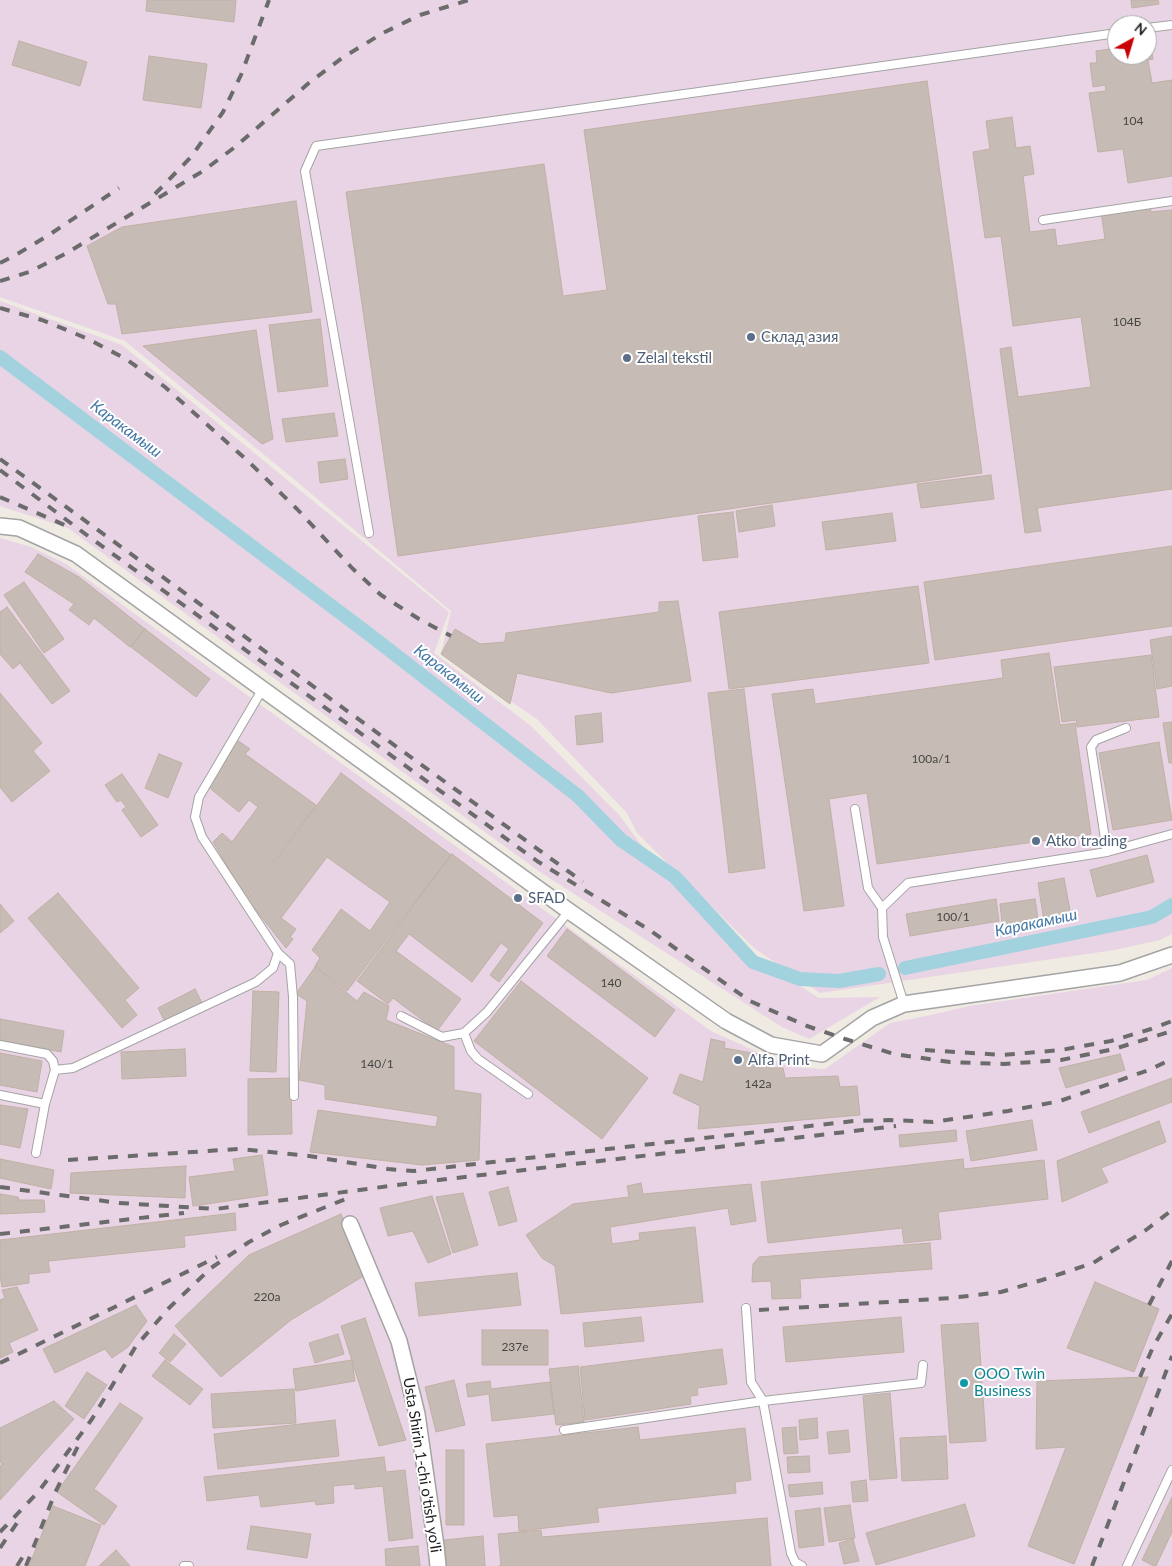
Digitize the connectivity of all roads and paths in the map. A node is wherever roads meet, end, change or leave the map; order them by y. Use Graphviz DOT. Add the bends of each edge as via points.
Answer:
graph roads {
  1 [pos="1172,25"];
  2 [pos="1157,27"];
  3 [pos="1107,33"];
  4 [pos="1172,201"];
  5 [pos="1043,220"];
  6 [pos="0,526"];
  7 [pos="369,533"];
  8 [pos="262,690"];
  9 [pos="1126,728"];
  10 [pos="855,809"];
  11 [pos="1172,834"];
  12 [pos="1107,852"];
  13 [pos="882,908"];
  14 [pos="569,911"];
  15 [pos="278,953"];
  16 [pos="1172,955"];
  17 [pos="904,1004"];
  18 [pos="401,1016"];
  19 [pos="464,1032"];
  20 [pos="0,1045"];
  21 [pos="55,1070"];
  22 [pos="528,1094"];
  23 [pos="0,1095"];
  24 [pos="294,1096"];
  25 [pos="45,1104"];
  26 [pos="36,1153"];
  27 [pos="350,1224"];
  28 [pos="746,1308"];
  29 [pos="923,1365"];
  30 [pos="763,1401"];
  31 [pos="564,1430"];
  32 [pos="1172,1470"];
  33 [pos="184,1566"];
  34 [pos="189,1566"];
  35 [pos="438,1566"];
  36 [pos="802,1566"];
  37 [pos="1127,1566"];
  1 -- 2 [label="lane"];
  3 -- 7 [label="lane" via="316,146 305,171"];
  4 -- 5 [label="lane"];
  6 -- 8 [label="street" via="19,528 76,554"];
  8 -- 14 [label="street"];
  8 -- 15 [label="lane" via="198,797 195,817 202,837"];
  9 -- 12 [label="lane" via="1096,740 1091,747"];
  10 -- 13 [label="lane" via="868,888"];
  11 -- 12 [label="lane"];
  12 -- 13 [label="lane" via="908,883"];
  13 -- 17 [label="lane" via="883,937"];
  14 -- 17 [label="street" via="726,1021 771,1045 822,1054 872,1018"];
  14 -- 19 [label="lane" via="487,1012"];
  15 -- 21 [label="lane" via="273,968 256,982 73,1068"];
  15 -- 24 [label="lane" via="290,964"];
  16 -- 17 [label="street" via="1120,973"];
  18 -- 19 [label="lane" via="442,1037"];
  19 -- 22 [label="lane" via="478,1059"];
  20 -- 21 [label="lane" via="46,1054 53,1061"];
  21 -- 25 [label="lane"];
  23 -- 25 [label="lane"];
  25 -- 26 [label="lane"];
  27 -- 35 [label="street, Usta Shirin 1-chi o'tish yo'li" via="399,1340 417,1414"];
  28 -- 30 [label="lane" via="751,1382"];
  29 -- 30 [label="lane" via="921,1383"];
  30 -- 31 [label="lane"];
  30 -- 36 [label="lane" via="791,1553 795,1562"];
  32 -- 37 [label="lane"];
  33 -- 34 [label="lane"];
}
